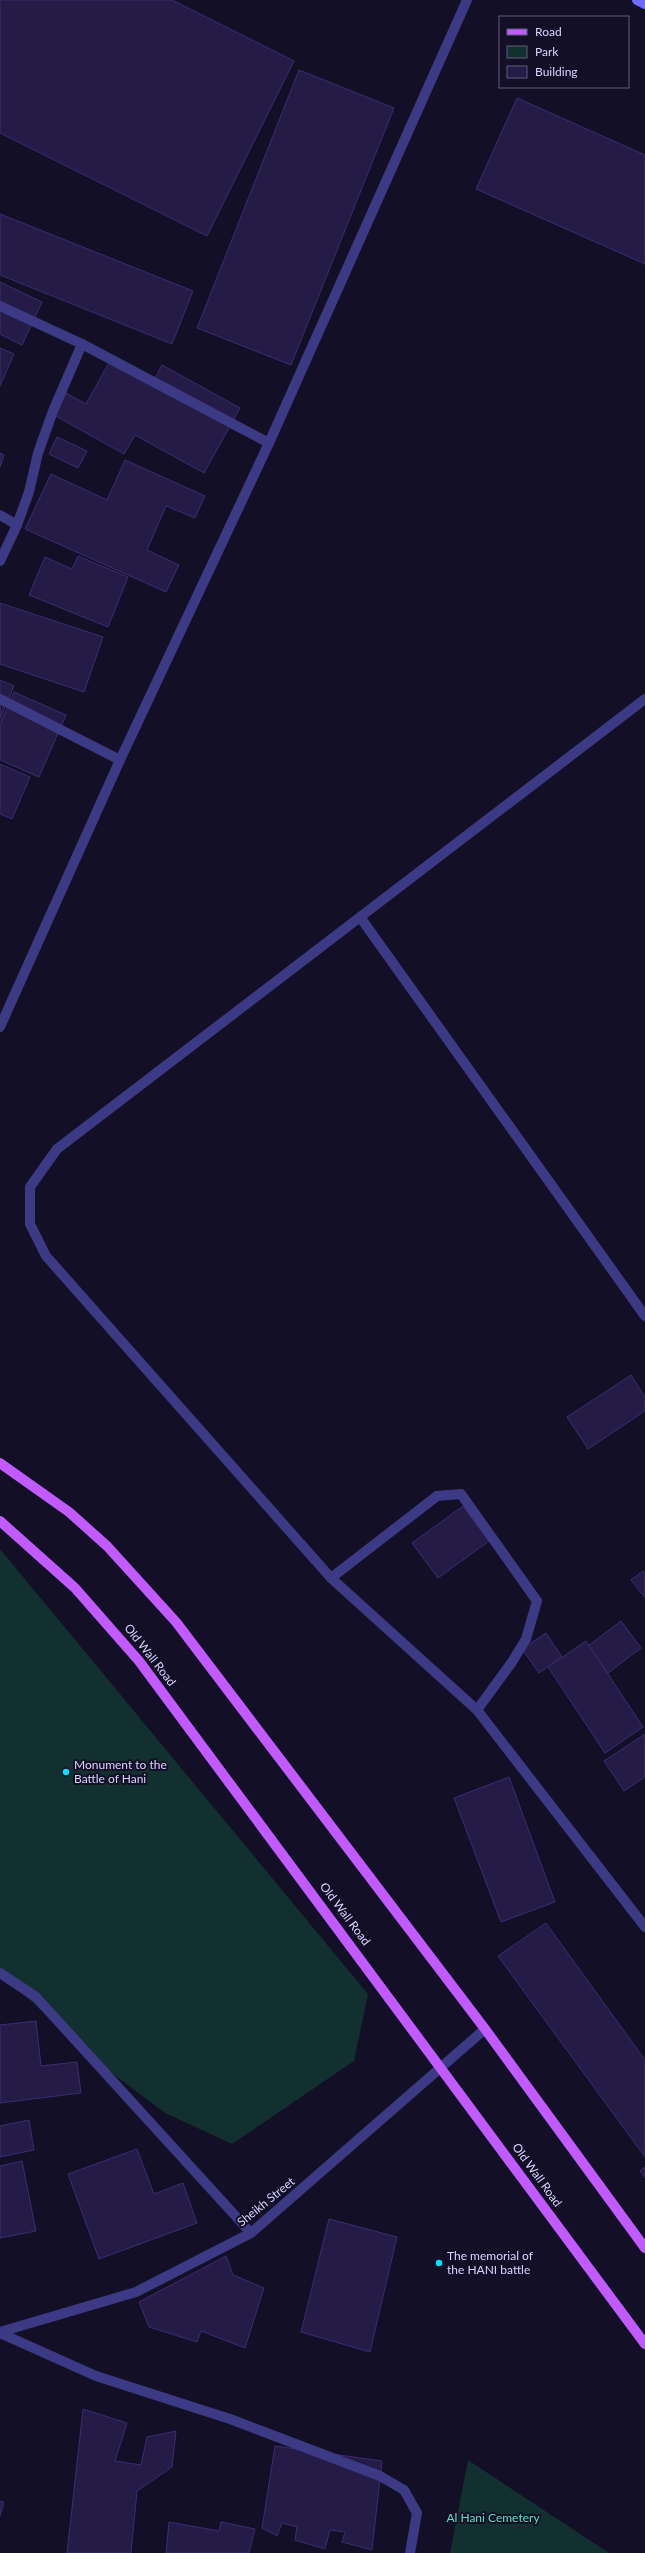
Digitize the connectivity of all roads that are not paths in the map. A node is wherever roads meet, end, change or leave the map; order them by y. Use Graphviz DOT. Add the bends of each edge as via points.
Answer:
graph roads {
  1 [pos="467,0"];
  2 [pos="637,0"];
  3 [pos="645,4"];
  4 [pos="0,306"];
  5 [pos="82,344"];
  6 [pos="269,443"];
  7 [pos="0,515"];
  8 [pos="17,525"];
  9 [pos="0,561"];
  10 [pos="0,699"];
  11 [pos="645,699"];
  12 [pos="120,760"];
  13 [pos="360,917"];
  14 [pos="0,1027"];
  15 [pos="645,1316"];
  16 [pos="0,1463"];
  17 [pos="0,1521"];
  18 [pos="331,1578"];
  19 [pos="477,1710"];
  20 [pos="645,1927"];
  21 [pos="0,1973"];
  22 [pos="485,2029"];
  23 [pos="443,2068"];
  24 [pos="251,2233"];
  25 [pos="645,2248"];
  26 [pos="0,2332"];
  27 [pos="645,2344"];
  28 [pos="410,2553"];
  1 -- 6 [label="street"];
  2 -- 3 [label="street"];
  4 -- 5 [label="street"];
  5 -- 6 [label="street"];
  5 -- 8 [label="street" via="38,453 29,492"];
  6 -- 12 [label="street"];
  7 -- 8 [label="street"];
  8 -- 9 [label="street"];
  10 -- 12 [label="street"];
  11 -- 13 [label="street"];
  12 -- 14 [label="street"];
  13 -- 15 [label="street"];
  13 -- 18 [label="street" via="57,1149 30,1187 30,1224 46,1256"];
  16 -- 22 [label="main road" via="69,1512 107,1546 157,1599"];
  17 -- 23 [label="main road, Old Wall Road" via="75,1588 139,1661"];
  18 -- 19 [label="street"];
  18 -- 19 [label="street" via="437,1496 461,1494 537,1601 526,1639"];
  19 -- 20 [label="street"];
  21 -- 24 [label="street" via="36,1997"];
  22 -- 23 [label="street, Sheikh Street"];
  22 -- 25 [label="main road"];
  23 -- 24 [label="street, Sheikh Street"];
  23 -- 27 [label="main road, Old Wall Road"];
  24 -- 26 [label="street, Sheikh Street" via="136,2292"];
  26 -- 28 [label="street" via="96,2376 230,2419 380,2476 404,2490 417,2514"];
}
